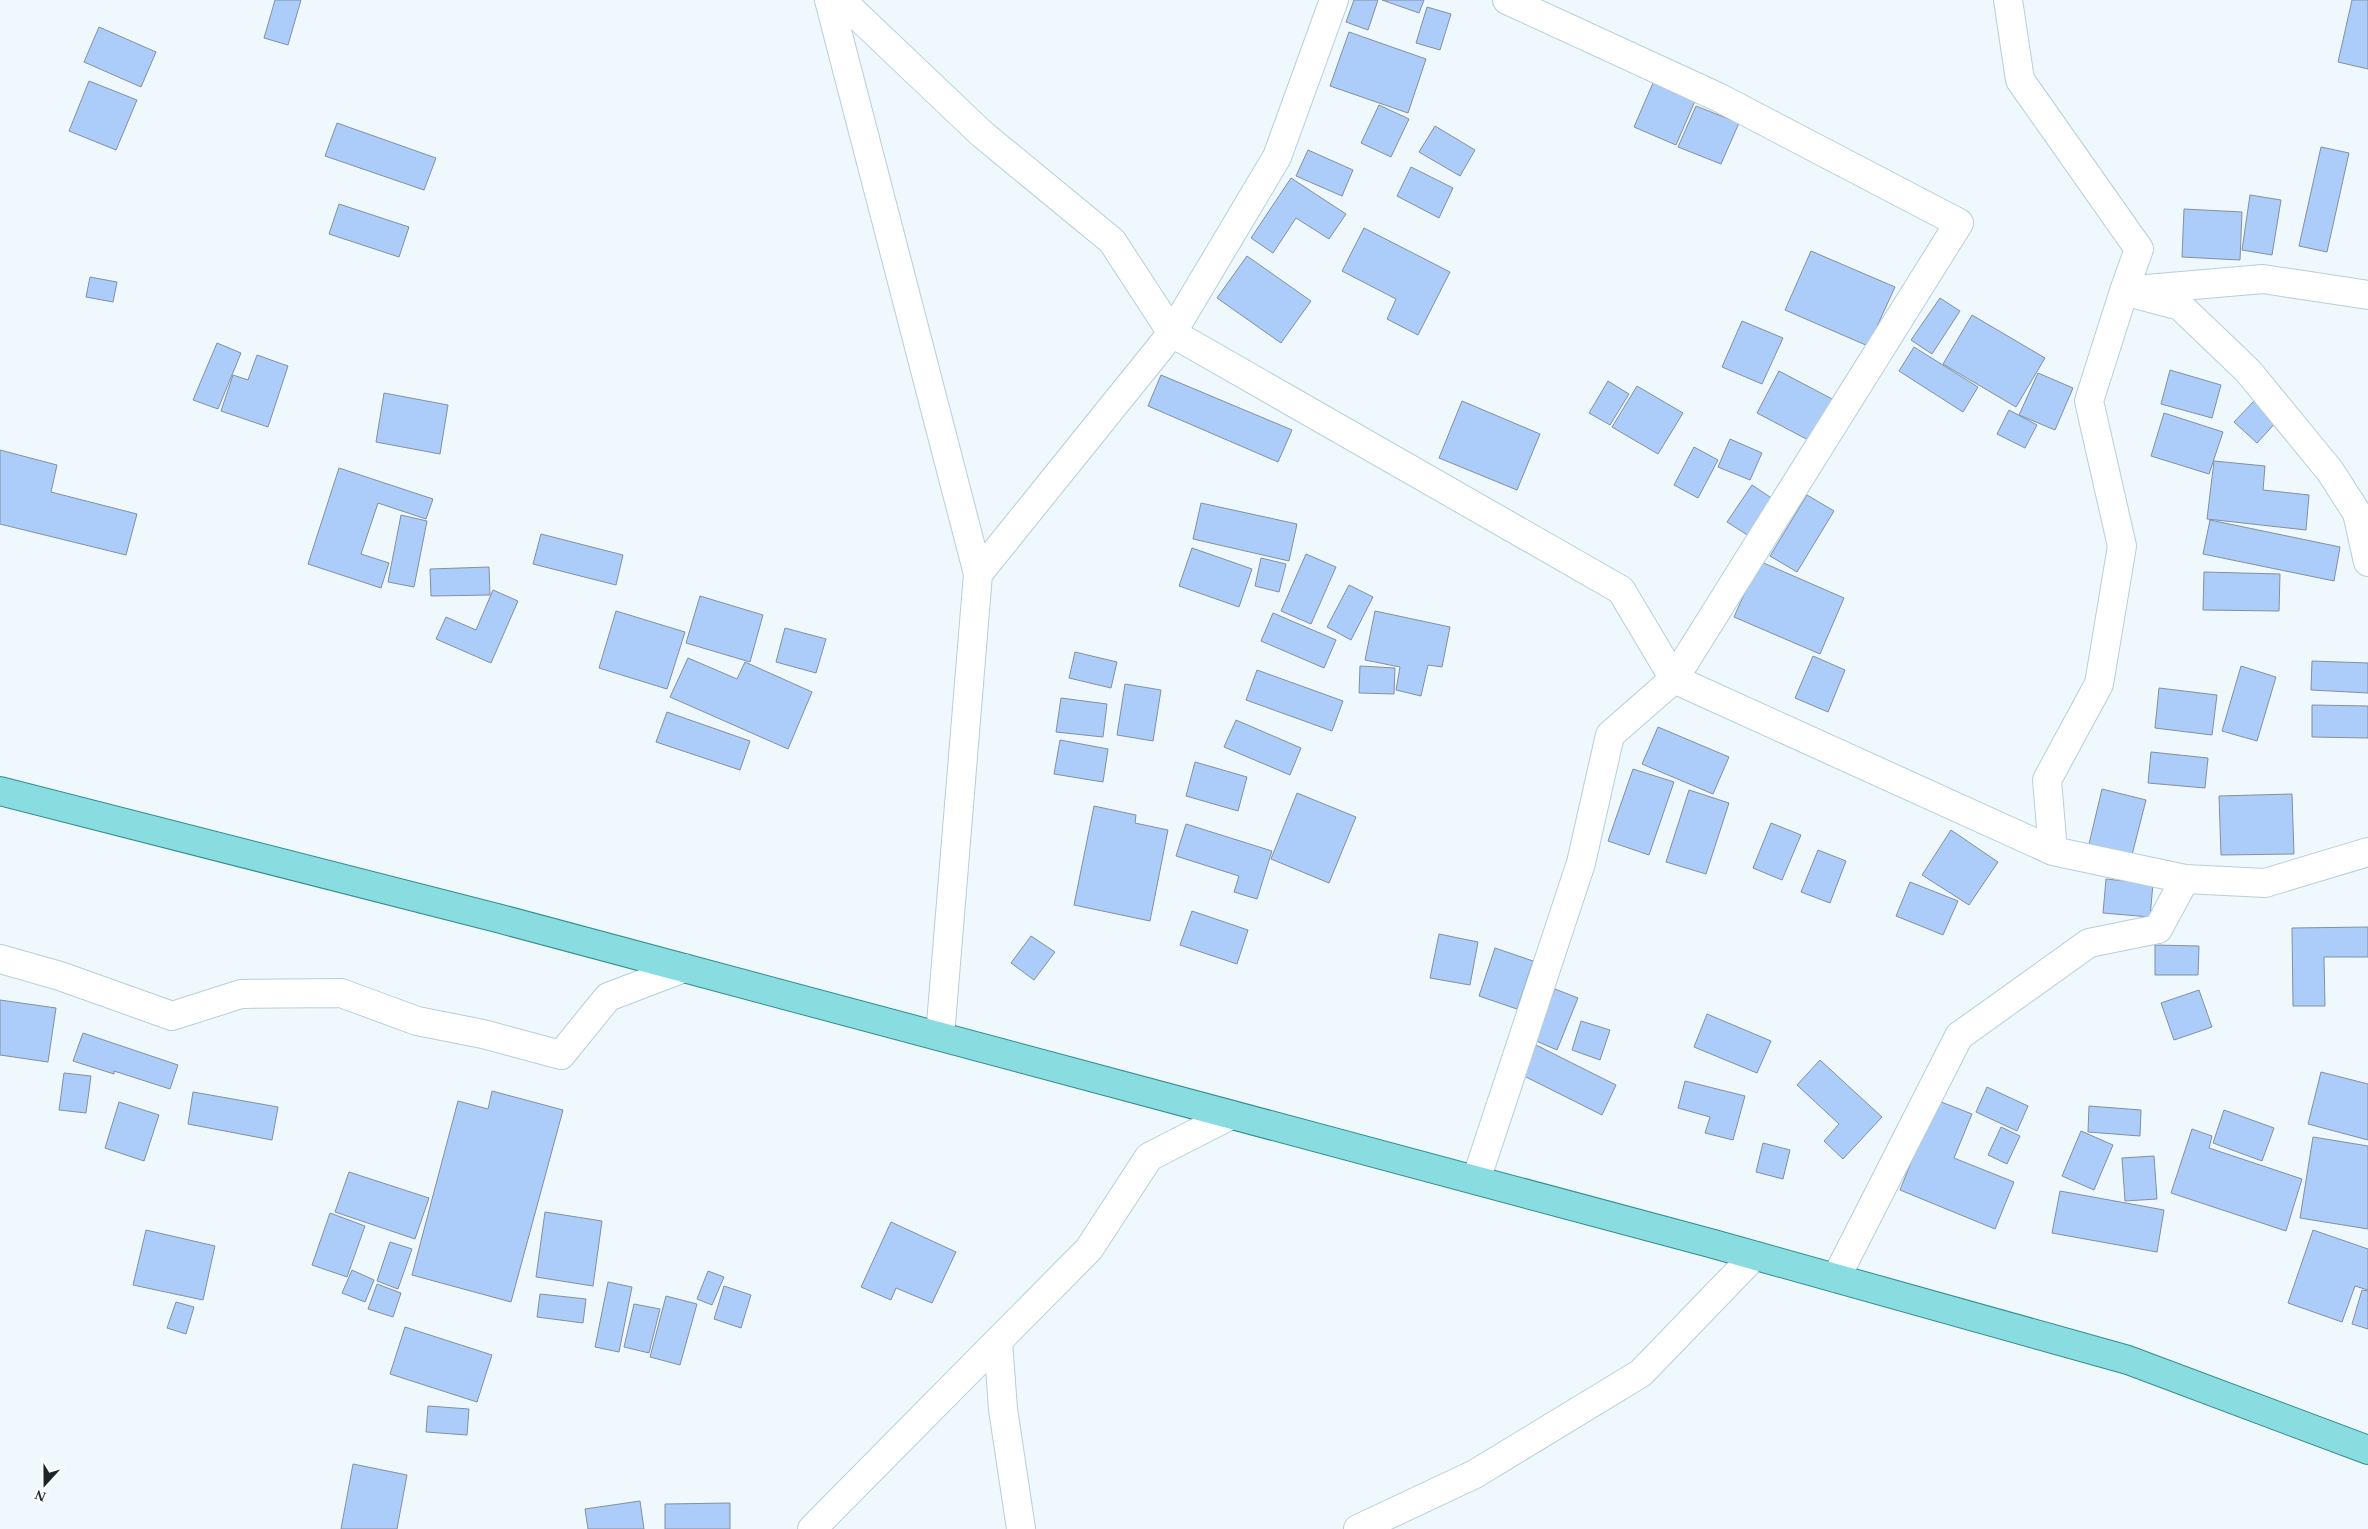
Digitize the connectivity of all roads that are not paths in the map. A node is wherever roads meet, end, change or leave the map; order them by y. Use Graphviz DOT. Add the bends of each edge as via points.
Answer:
graph roads {
  1 [pos="828,0"];
  2 [pos="841,0"];
  3 [pos="1334,0"];
  4 [pos="1507,0"];
  5 [pos="2008,0"];
  6 [pos="2124,291"];
  7 [pos="2368,295"];
  8 [pos="1172,333"];
  9 [pos="2368,562"];
  10 [pos="978,574"];
  11 [pos="1674,679"];
  12 [pos="0,791"];
  13 [pos="2053,851"];
  14 [pos="2368,852"];
  15 [pos="2185,879"];
  16 [pos="0,959"];
  17 [pos="684,968"];
  18 [pos="940,1036"];
  19 [pos="1231,1115"];
  20 [pos="1476,1180"];
  21 [pos="1754,1256"];
  22 [pos="1836,1278"];
  23 [pos="998,1342"];
  24 [pos="2368,1450"];
  25 [pos="812,1529"];
  26 [pos="1021,1529"];
  27 [pos="1358,1529"];
  1 -- 10 [label="street"];
  2 -- 8 [label="street" via="982,134 1112,241"];
  3 -- 8 [label="street" via="1277,158"];
  4 -- 11 [label="street" via="1720,98 1959,223"];
  5 -- 6 [label="street" via="2020,80 2139,249"];
  6 -- 7 [label="street" via="2263,279"];
  6 -- 9 [label="street" via="2180,306 2248,371 2330,471 2357,513"];
  6 -- 13 [label="street" via="2089,401 2122,546 2099,684 2047,780"];
  8 -- 10 [label="street"];
  8 -- 11 [label="street" via="1622,590"];
  10 -- 18 [label="street"];
  11 -- 13 [label="street"];
  11 -- 20 [label="street" via="1610,735 1581,863"];
  12 -- 17 [label="main road"];
  13 -- 15 [label="street"];
  14 -- 15 [label="street" via="2265,883"];
  15 -- 22 [label="street" via="2158,929 2089,943 1959,1036"];
  16 -- 17 [label="street" via="60,976 172,1016 241,994 341,993 417,1021 483,1034 561,1055 608,997"];
  17 -- 18 [label="main road"];
  18 -- 19 [label="main road"];
  19 -- 20 [label="main road"];
  19 -- 23 [label="street" via="1149,1157 1089,1250"];
  20 -- 21 [label="main road"];
  21 -- 22 [label="main road"];
  21 -- 27 [label="street" via="1641,1373 1475,1474"];
  22 -- 24 [label="main road" via="2128,1360"];
  23 -- 25 [label="street"];
  23 -- 26 [label="street" via="1003,1409"];
}
